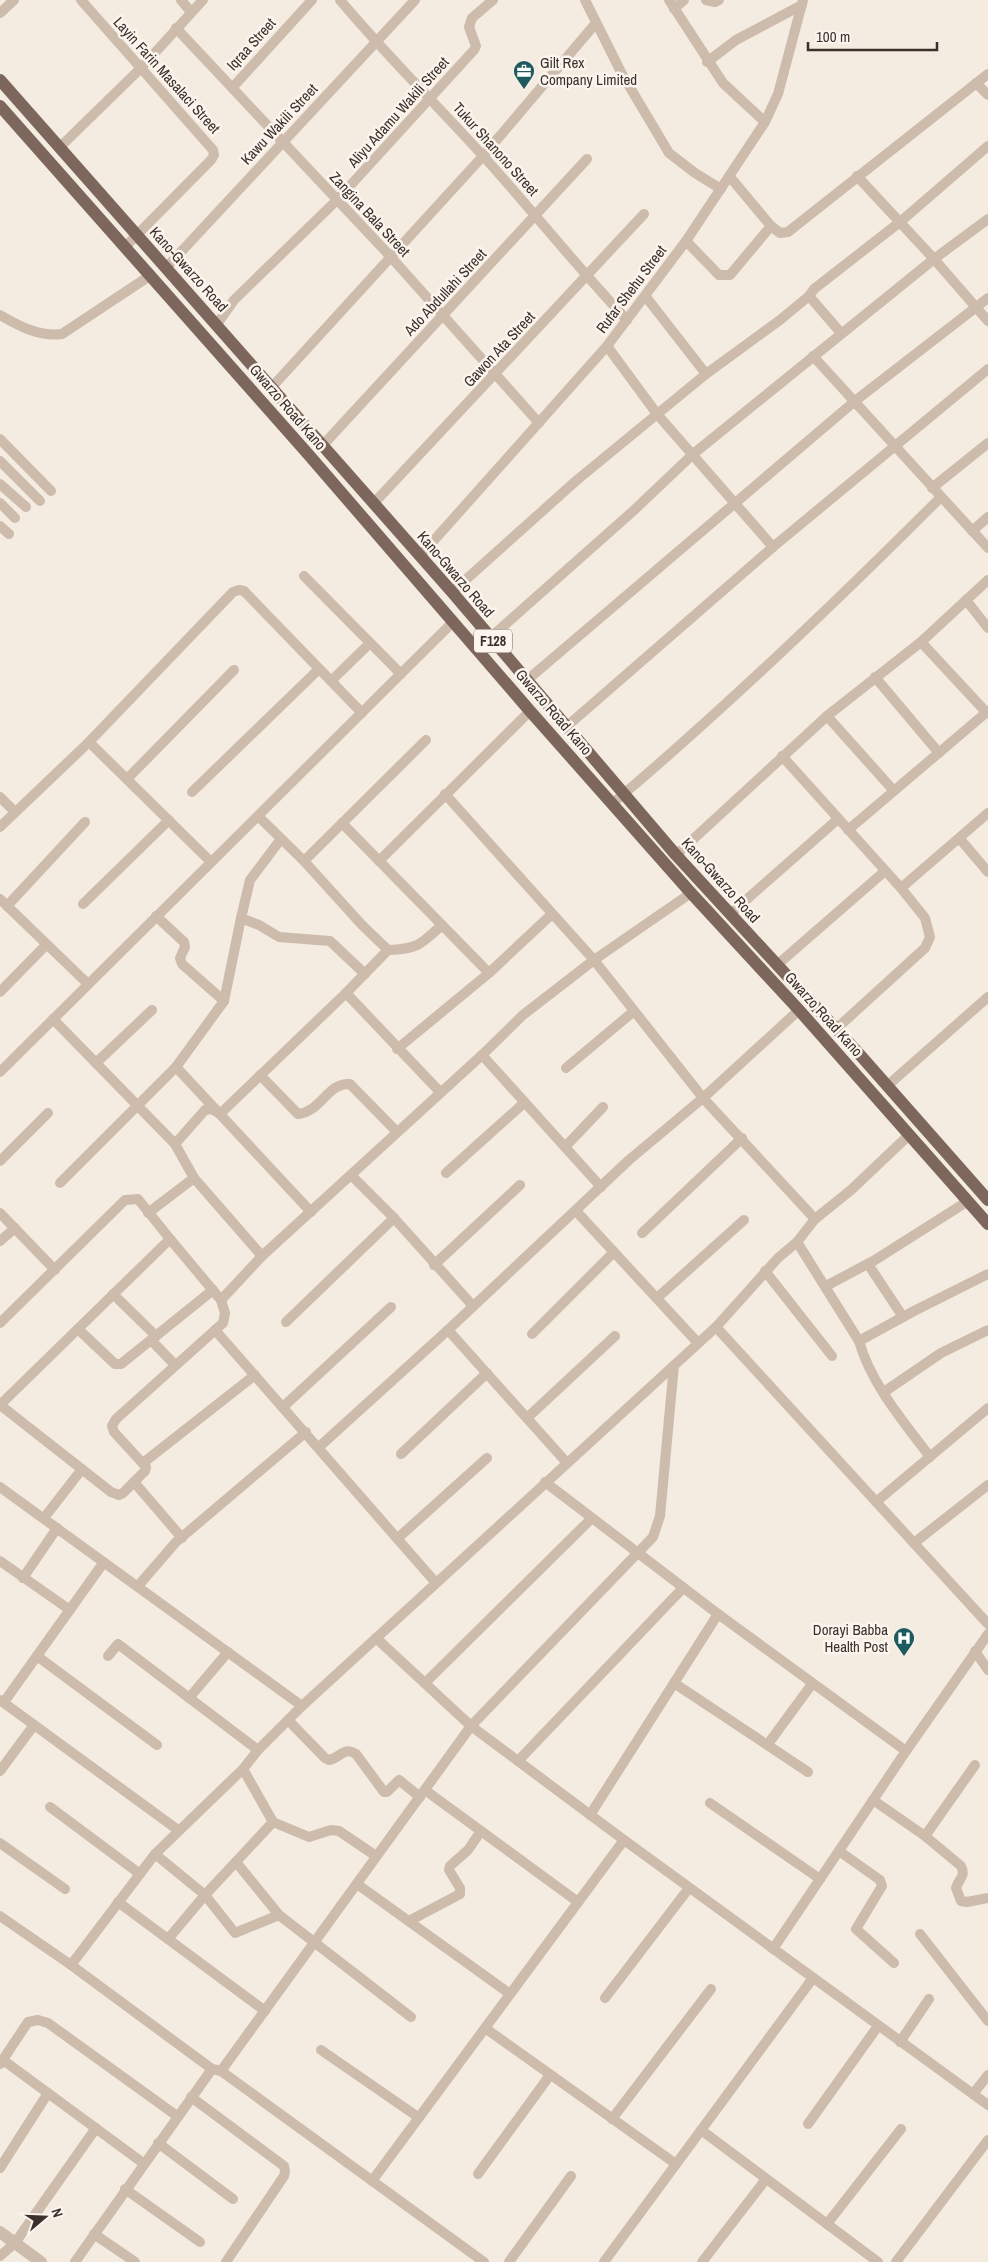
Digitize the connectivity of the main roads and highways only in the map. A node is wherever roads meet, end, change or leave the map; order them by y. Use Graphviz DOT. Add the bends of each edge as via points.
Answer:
graph roads {
  1 [pos="0,80"];
  2 [pos="0,106"];
  3 [pos="988,1200"];
  4 [pos="988,1224"];
  1 -- 3 [label="main road, Kano-Gwarzo Road / F128" via="452,592 676,855"];
  2 -- 4 [label="main road, Gwarzo Road Kano / F128" via="314,461 452,623"];
}
